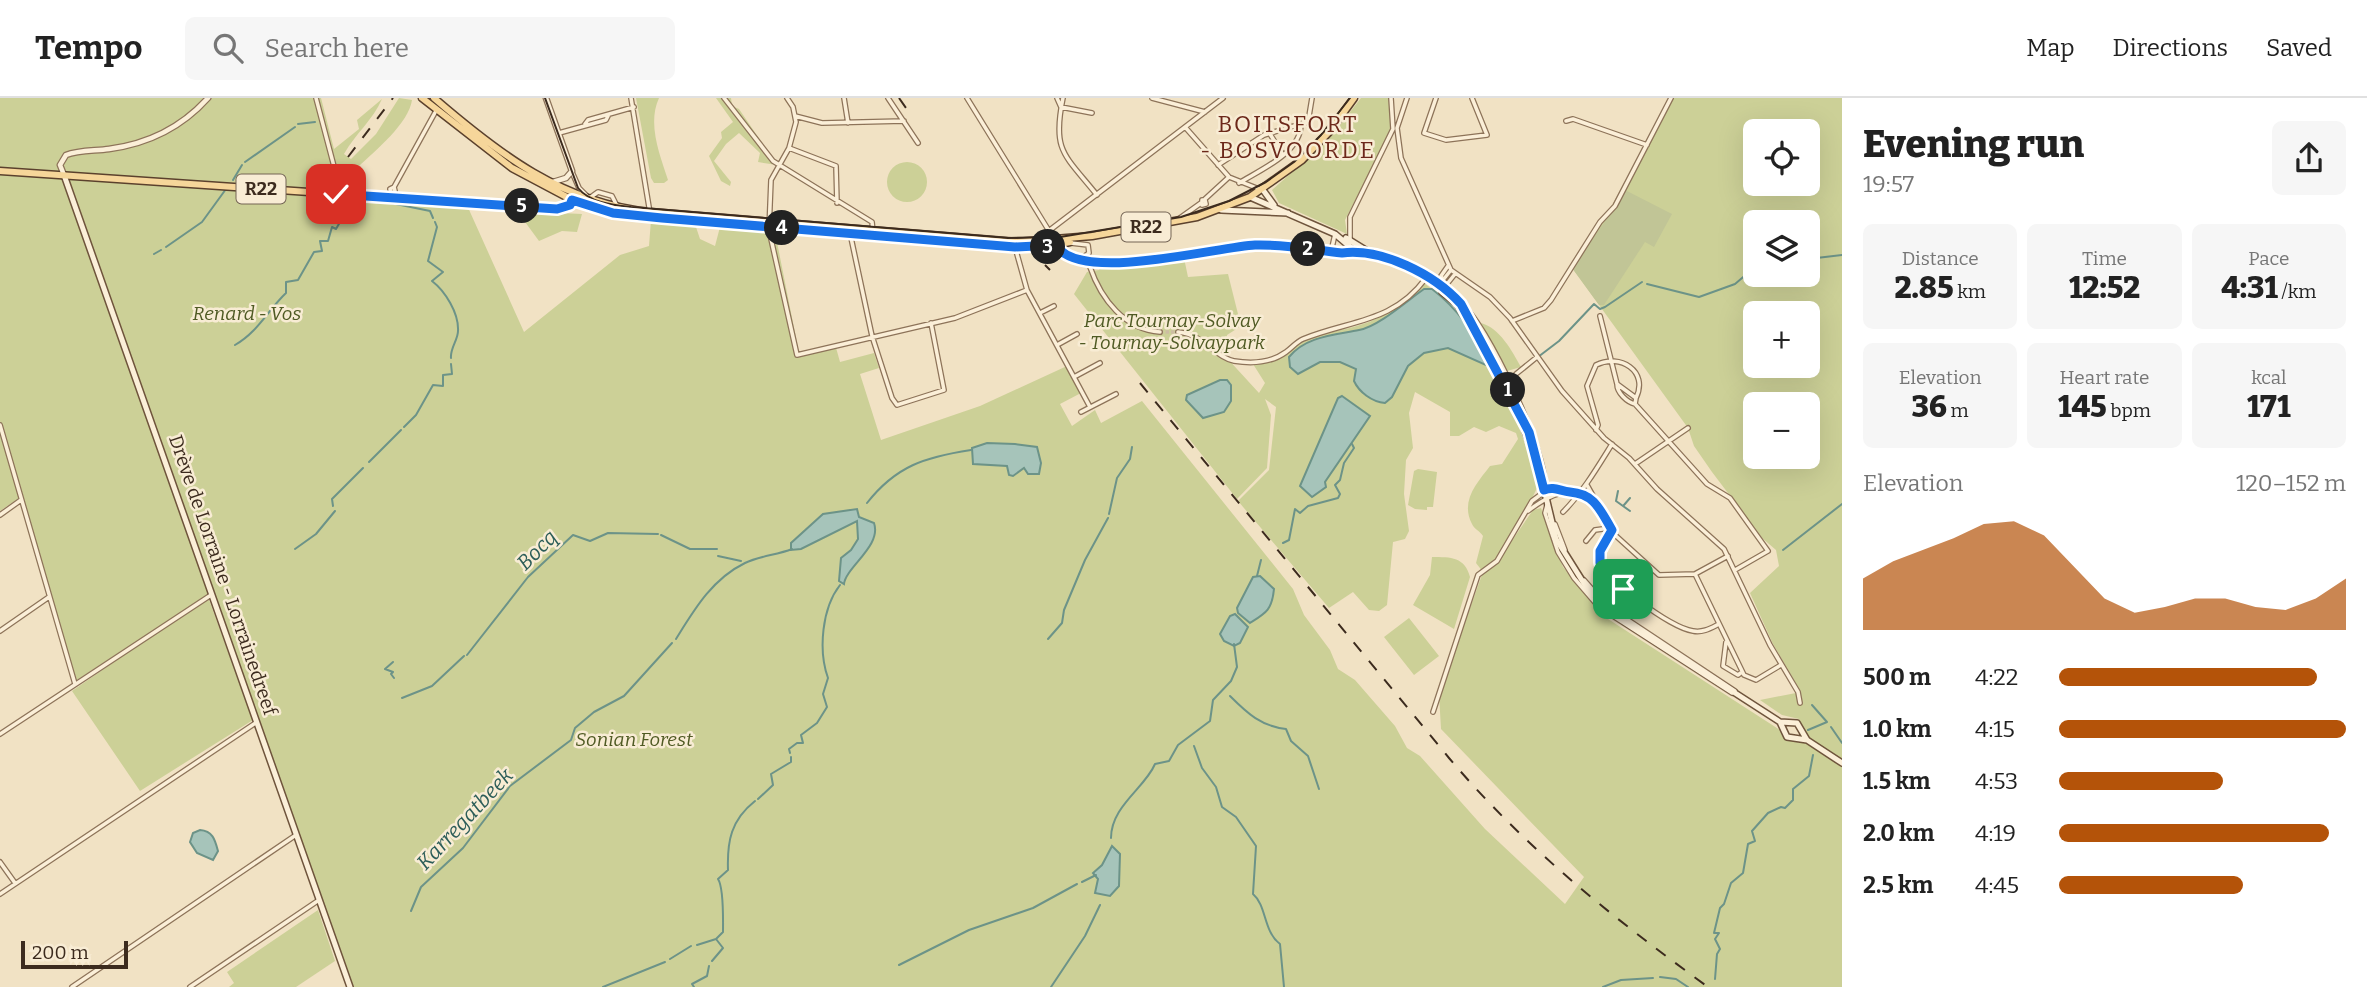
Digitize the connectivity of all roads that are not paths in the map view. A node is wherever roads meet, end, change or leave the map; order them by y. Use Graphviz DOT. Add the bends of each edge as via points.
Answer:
graph roads {
  1 [pos="208,98"];
  2 [pos="316,98"];
  3 [pos="422,98"];
  4 [pos="434,98"];
  5 [pos="546,98"];
  6 [pos="631,98"];
  7 [pos="724,98"];
  8 [pos="788,98"];
  9 [pos="844,98"];
  10 [pos="888,98"];
  11 [pos="967,98"];
  12 [pos="1057,98"];
  13 [pos="1063,98"];
  14 [pos="1152,98"];
  15 [pos="1183,98"];
  16 [pos="1223,98"];
  17 [pos="1312,98"];
  18 [pos="1354,98"];
  19 [pos="1391,98"];
  20 [pos="1407,98"];
  21 [pos="1436,98"];
  22 [pos="1472,98"];
  23 [pos="1671,98"];
  24 [pos="442,101"];
  25 [pos="1180,105"];
  26 [pos="634,107"];
  27 [pos="1061,107"];
  28 [pos="437,111"];
  29 [pos="1205,112"];
  30 [pos="1092,113"];
  31 [pos="1393,114"];
  32 [pos="1399,115"];
  33 [pos="795,116"];
  34 [pos="904,121"];
  35 [pos="1566,121"];
  36 [pos="848,123"];
  37 [pos="1301,124"];
  38 [pos="1185,127"];
  39 [pos="559,133"];
  40 [pos="1270,134"];
  41 [pos="1389,139"];
  42 [pos="1398,140"];
  43 [pos="918,143"];
  44 [pos="1647,145"];
  45 [pos="789,148"];
  46 [pos="1283,155"];
  47 [pos="780,165"];
  48 [pos="1218,165"];
  49 [pos="0,171"];
  50 [pos="572,171"];
  51 [pos="64,175"];
  52 [pos="1229,177"];
  53 [pos="552,182"];
  54 [pos="1239,183"];
  55 [pos="394,187"];
  56 [pos="1263,190"];
  57 [pos="342,195"];
  58 [pos="1097,195"];
  59 [pos="564,196"];
  60 [pos="572,197"];
  61 [pos="1250,197"];
  62 [pos="589,199"];
  63 [pos="838,203"];
  64 [pos="1277,206"];
  65 [pos="549,208"];
  66 [pos="618,208"];
  67 [pos="1221,209"];
  68 [pos="1292,214"];
  69 [pos="649,215"];
  70 [pos="1174,223"];
  71 [pos="769,224"];
  72 [pos="1050,230"];
  73 [pos="873,231"];
  74 [pos="850,233"];
  75 [pos="1337,235"];
  76 [pos="1092,236"];
  77 [pos="1350,240"];
  78 [pos="1055,243"];
  79 [pos="1066,244"];
  80 [pos="1015,247"];
  81 [pos="1331,251"];
  82 [pos="1356,251"];
  83 [pos="1086,256"];
  84 [pos="1380,256"];
  85 [pos="1079,257"];
  86 [pos="1090,265"];
  87 [pos="1450,268"];
  88 [pos="1455,274"];
  89 [pos="1426,278"];
  90 [pos="1442,285"];
  91 [pos="1027,290"];
  92 [pos="1454,302"];
  93 [pos="1054,306"];
  94 [pos="1462,306"];
  95 [pos="1040,313"];
  96 [pos="1600,316"];
  97 [pos="1512,321"];
  98 [pos="931,323"];
  99 [pos="1160,332"];
  100 [pos="1178,332"];
  101 [pos="1077,334"];
  102 [pos="872,336"];
  103 [pos="1057,345"];
  104 [pos="1536,357"];
  105 [pos="1611,361"];
  106 [pos="1100,363"];
  107 [pos="1516,374"];
  108 [pos="1074,377"];
  109 [pos="1504,382"];
  110 [pos="1116,394"];
  111 [pos="1635,401"];
  112 [pos="1515,402"];
  113 [pos="1090,407"];
  114 [pos="1081,412"];
  115 [pos="1520,412"];
  116 [pos="1526,416"];
  117 [pos="0,425"];
  118 [pos="1688,428"];
  119 [pos="1596,430"];
  120 [pos="1,431"];
  121 [pos="1669,441"];
  122 [pos="1612,444"];
  123 [pos="1635,464"];
  124 [pos="1539,472"];
  125 [pos="1587,485"];
  126 [pos="1555,487"];
  127 [pos="1544,490"];
  128 [pos="1578,491"];
  129 [pos="1569,492"];
  130 [pos="1556,494"];
  131 [pos="1545,498"];
  132 [pos="21,500"];
  133 [pos="1595,501"];
  134 [pos="1547,505"];
  135 [pos="1563,512"];
  136 [pos="1526,513"];
  137 [pos="0,515"];
  138 [pos="1611,529"];
  139 [pos="1586,541"];
  140 [pos="1728,556"];
  141 [pos="1735,570"];
  142 [pos="1695,574"];
  143 [pos="213,594"];
  144 [pos="49,597"];
  145 [pos="1719,624"];
  146 [pos="0,631"];
  147 [pos="1726,640"];
  148 [pos="1781,665"];
  149 [pos="1742,673"];
  150 [pos="75,684"];
  151 [pos="1737,694"];
  152 [pos="1800,703"];
  153 [pos="1433,712"];
  154 [pos="257,721"];
  155 [pos="1780,722"];
  156 [pos="1789,723"];
  157 [pos="1784,729"];
  158 [pos="0,734"];
  159 [pos="1798,735"];
  160 [pos="1842,763"];
  161 [pos="297,834"];
  162 [pos="0,862"];
  163 [pos="15,884"];
  164 [pos="0,894"];
  165 [pos="320,899"];
  166 [pos="72,987"];
  167 [pos="190,987"];
  168 [pos="350,987"];
  1 -- 51 [label="street" via="177,125 155,136 127,146 63,157"];
  2 -- 57 [label="street"];
  3 -- 28 [label="main road"];
  4 -- 24 [label="main road"];
  5 -- 39 [label="street"];
  6 -- 26 [label="street"];
  7 -- 47 [label="street"];
  8 -- 33 [label="street"];
  9 -- 36 [label="street"];
  10 -- 34 [label="street"];
  11 -- 72 [label="street"];
  12 -- 27 [label="street"];
  13 -- 27 [label="street"];
  14 -- 25 [label="street"];
  15 -- 25 [label="street"];
  16 -- 29 [label="street"];
  17 -- 37 [label="street" via="1308,122"];
  18 -- 56 [label="main road, R22" via="1317,145"];
  19 -- 31 [label="street"];
  20 -- 32 [label="street"];
  21 -- 22 [label="street" via="1425,134 1446,139 1487,135"];
  23 -- 44 [label="street"];
  24 -- 28 [label="street"];
  24 -- 53 [label="main road" via="505,155"];
  25 -- 29 [label="street"];
  26 -- 39 [label="street"];
  26 -- 69 [label="street"];
  27 -- 30 [label="street"];
  27 -- 58 [label="street" via="1057,124 1060,145"];
  28 -- 55 [label="street"];
  28 -- 59 [label="main road" via="504,163"];
  29 -- 38 [label="street"];
  31 -- 32 [label="street"];
  31 -- 41 [label="street"];
  32 -- 42 [label="street"];
  33 -- 36 [label="street"];
  33 -- 45 [label="street"];
  34 -- 36 [label="street"];
  34 -- 43 [label="street"];
  35 -- 44 [label="street" via="1573,119"];
  37 -- 40 [label="street"];
  37 -- 46 [label="street" via="1299,136"];
  38 -- 48 [label="street"];
  38 -- 58 [label="street"];
  39 -- 50 [label="street"];
  40 -- 46 [label="street"];
  40 -- 48 [label="street"];
  41 -- 42 [label="street"];
  41 -- 77 [label="street" via="1348,222"];
  42 -- 87 [label="street" via="1404,165"];
  44 -- 97 [label="street" via="1613,208 1548,304"];
  45 -- 47 [label="street"];
  45 -- 63 [label="street" via="836,166"];
  46 -- 54 [label="street"];
  47 -- 63 [label="street"];
  47 -- 71 [label="street" via="771,180"];
  48 -- 52 [label="street"];
  49 -- 51 [label="main road, R22"];
  50 -- 53 [label="street"];
  50 -- 62 [label="street"];
  51 -- 57 [label="main road, R22"];
  51 -- 143 [label="main road, Drève de Lorraine - Lorrainedreef"];
  52 -- 54 [label="street"];
  52 -- 70 [label="street"];
  53 -- 60 [label="main road"];
  54 -- 56 [label="street"];
  56 -- 61 [label="main road, R22"];
  56 -- 64 [label="main road"];
  57 -- 65 [label="main road, R22"];
  58 -- 72 [label="street"];
  59 -- 60 [label="main road"];
  59 -- 65 [label="main road"];
  60 -- 62 [label="main road, R22"];
  60 -- 65 [label="main road, R22" via="563,209"];
  60 -- 69 [label="main road, R22" via="613,213"];
  61 -- 64 [label="main road"];
  61 -- 67 [label="main road, R22"];
  62 -- 66 [label="main road, R22"];
  62 -- 66 [label="street" via="598,192 612,196"];
  63 -- 73 [label="street" via="872,222"];
  64 -- 68 [label="main road"];
  66 -- 69 [label="main road, R22"];
  67 -- 68 [label="main road"];
  67 -- 70 [label="main road, R22"];
  68 -- 75 [label="main road"];
  69 -- 71 [label="main road, R22"];
  70 -- 76 [label="main road, R22"];
  71 -- 73 [label="main road, R22"];
  71 -- 74 [label="main road, R22"];
  71 -- 102 [label="street" via="797,355"];
  72 -- 78 [label="street"];
  73 -- 78 [label="main road, R22"];
  74 -- 80 [label="main road, R22"];
  74 -- 102 [label="street"];
  75 -- 77 [label="main road"];
  75 -- 81 [label="street"];
  75 -- 82 [label="main road"];
  76 -- 78 [label="main road, R22"];
  76 -- 79 [label="main road, R22"];
  77 -- 84 [label="main road"];
  78 -- 79 [label="main road, R22"];
  78 -- 80 [label="main road, R22"];
  78 -- 85 [label="street" via="1060,251"];
  79 -- 83 [label="street" via="1086,244 1090,249"];
  80 -- 91 [label="street"];
  81 -- 82 [label="street"];
  81 -- 86 [label="street" via="1254,245 1161,260"];
  82 -- 84 [label="main road"];
  83 -- 85 [label="street"];
  83 -- 86 [label="street"];
  84 -- 89 [label="main road"];
  85 -- 86 [label="street"];
  86 -- 99 [label="street" via="1121,317 1140,329"];
  87 -- 88 [label="street"];
  87 -- 90 [label="street"];
  88 -- 90 [label="street"];
  88 -- 97 [label="street" via="1490,297"];
  89 -- 90 [label="main road"];
  89 -- 100 [label="street" via="1395,308 1363,323 1300,341 1264,362 1227,360 1205,341"];
  90 -- 92 [label="main road"];
  90 -- 94 [label="main road"];
  91 -- 95 [label="street"];
  91 -- 98 [label="street" via="978,311"];
  92 -- 94 [label="main road"];
  92 -- 109 [label="street"];
  93 -- 95 [label="street"];
  94 -- 109 [label="main road"];
  94 -- 116 [label="street" via="1482,330"];
  95 -- 103 [label="street"];
  96 -- 105 [label="street"];
  97 -- 104 [label="street"];
  98 -- 102 [label="street"];
  98 -- 102 [label="street" via="944,390 903,405 892,398"];
  101 -- 103 [label="street"];
  103 -- 108 [label="street"];
  104 -- 107 [label="street"];
  104 -- 119 [label="street"];
  105 -- 111 [label="street" via="1617,390 1629,403"];
  105 -- 111 [label="street" via="1634,371 1640,387"];
  105 -- 119 [label="street" via="1596,365 1587,382"];
  106 -- 108 [label="street"];
  108 -- 113 [label="street"];
  109 -- 112 [label="main road"];
  110 -- 113 [label="street"];
  111 -- 121 [label="street"];
  112 -- 115 [label="main road"];
  112 -- 124 [label="street"];
  113 -- 114 [label="street"];
  115 -- 116 [label="street"];
  115 -- 124 [label="main road"];
  116 -- 127 [label="street" via="1540,457"];
  117 -- 120 [label="street"];
  118 -- 121 [label="street"];
  119 -- 122 [label="street"];
  120 -- 132 [label="street"];
  121 -- 123 [label="street"];
  121 -- 141 [label="street" via="1707,484 1730,498 1768,551"];
  122 -- 123 [label="street"];
  122 -- 125 [label="street"];
  123 -- 140 [label="street"];
  124 -- 127 [label="main road"];
  125 -- 128 [label="street"];
  125 -- 133 [label="street"];
  126 -- 127 [label="street"];
  126 -- 129 [label="street"];
  126 -- 130 [label="street"];
  127 -- 131 [label="main road"];
  127 -- 136 [label="street"];
  128 -- 129 [label="street"];
  128 -- 133 [label="street"];
  128 -- 135 [label="street"];
  129 -- 130 [label="street"];
  130 -- 131 [label="street"];
  131 -- 134 [label="main road"];
  131 -- 136 [label="street"];
  132 -- 137 [label="street"];
  132 -- 144 [label="street"];
  133 -- 138 [label="street"];
  134 -- 151 [label="main road" via="1568,563 1602,605"];
  134 -- 151 [label="street" via="1545,513 1558,552 1599,607 1727,692"];
  136 -- 153 [label="street" via="1497,561 1478,575"];
  138 -- 139 [label="street" via="1595,530"];
  138 -- 142 [label="street" via="1659,575"];
  138 -- 145 [label="street" via="1599,559 1623,589 1690,631"];
  140 -- 141 [label="street"];
  140 -- 142 [label="street"];
  141 -- 148 [label="street"];
  142 -- 145 [label="street"];
  143 -- 150 [label="street"];
  143 -- 154 [label="main road, Drève de Lorraine - Lorrainedreef"];
  144 -- 146 [label="street"];
  144 -- 150 [label="street"];
  145 -- 147 [label="street"];
  147 -- 149 [label="street"];
  147 -- 149 [label="street" via="1723,666"];
  148 -- 149 [label="street" via="1755,680"];
  148 -- 152 [label="street"];
  150 -- 158 [label="street"];
  151 -- 155 [label="main road"];
  154 -- 161 [label="main road, Drève de Lorraine - Lorrainedreef"];
  154 -- 163 [label="street"];
  155 -- 156 [label="main road"];
  155 -- 157 [label="main road"];
  156 -- 157 [label="main road"];
  156 -- 159 [label="main road" via="1797,723"];
  157 -- 159 [label="main road" via="1787,737"];
  159 -- 160 [label="main road"];
  161 -- 165 [label="main road, Drève de Lorraine - Lorrainedreef"];
  161 -- 166 [label="street"];
  162 -- 163 [label="street"];
  163 -- 164 [label="street"];
  165 -- 167 [label="street"];
  165 -- 168 [label="main road, Drève de Lorraine - Lorrainedreef"];
}
